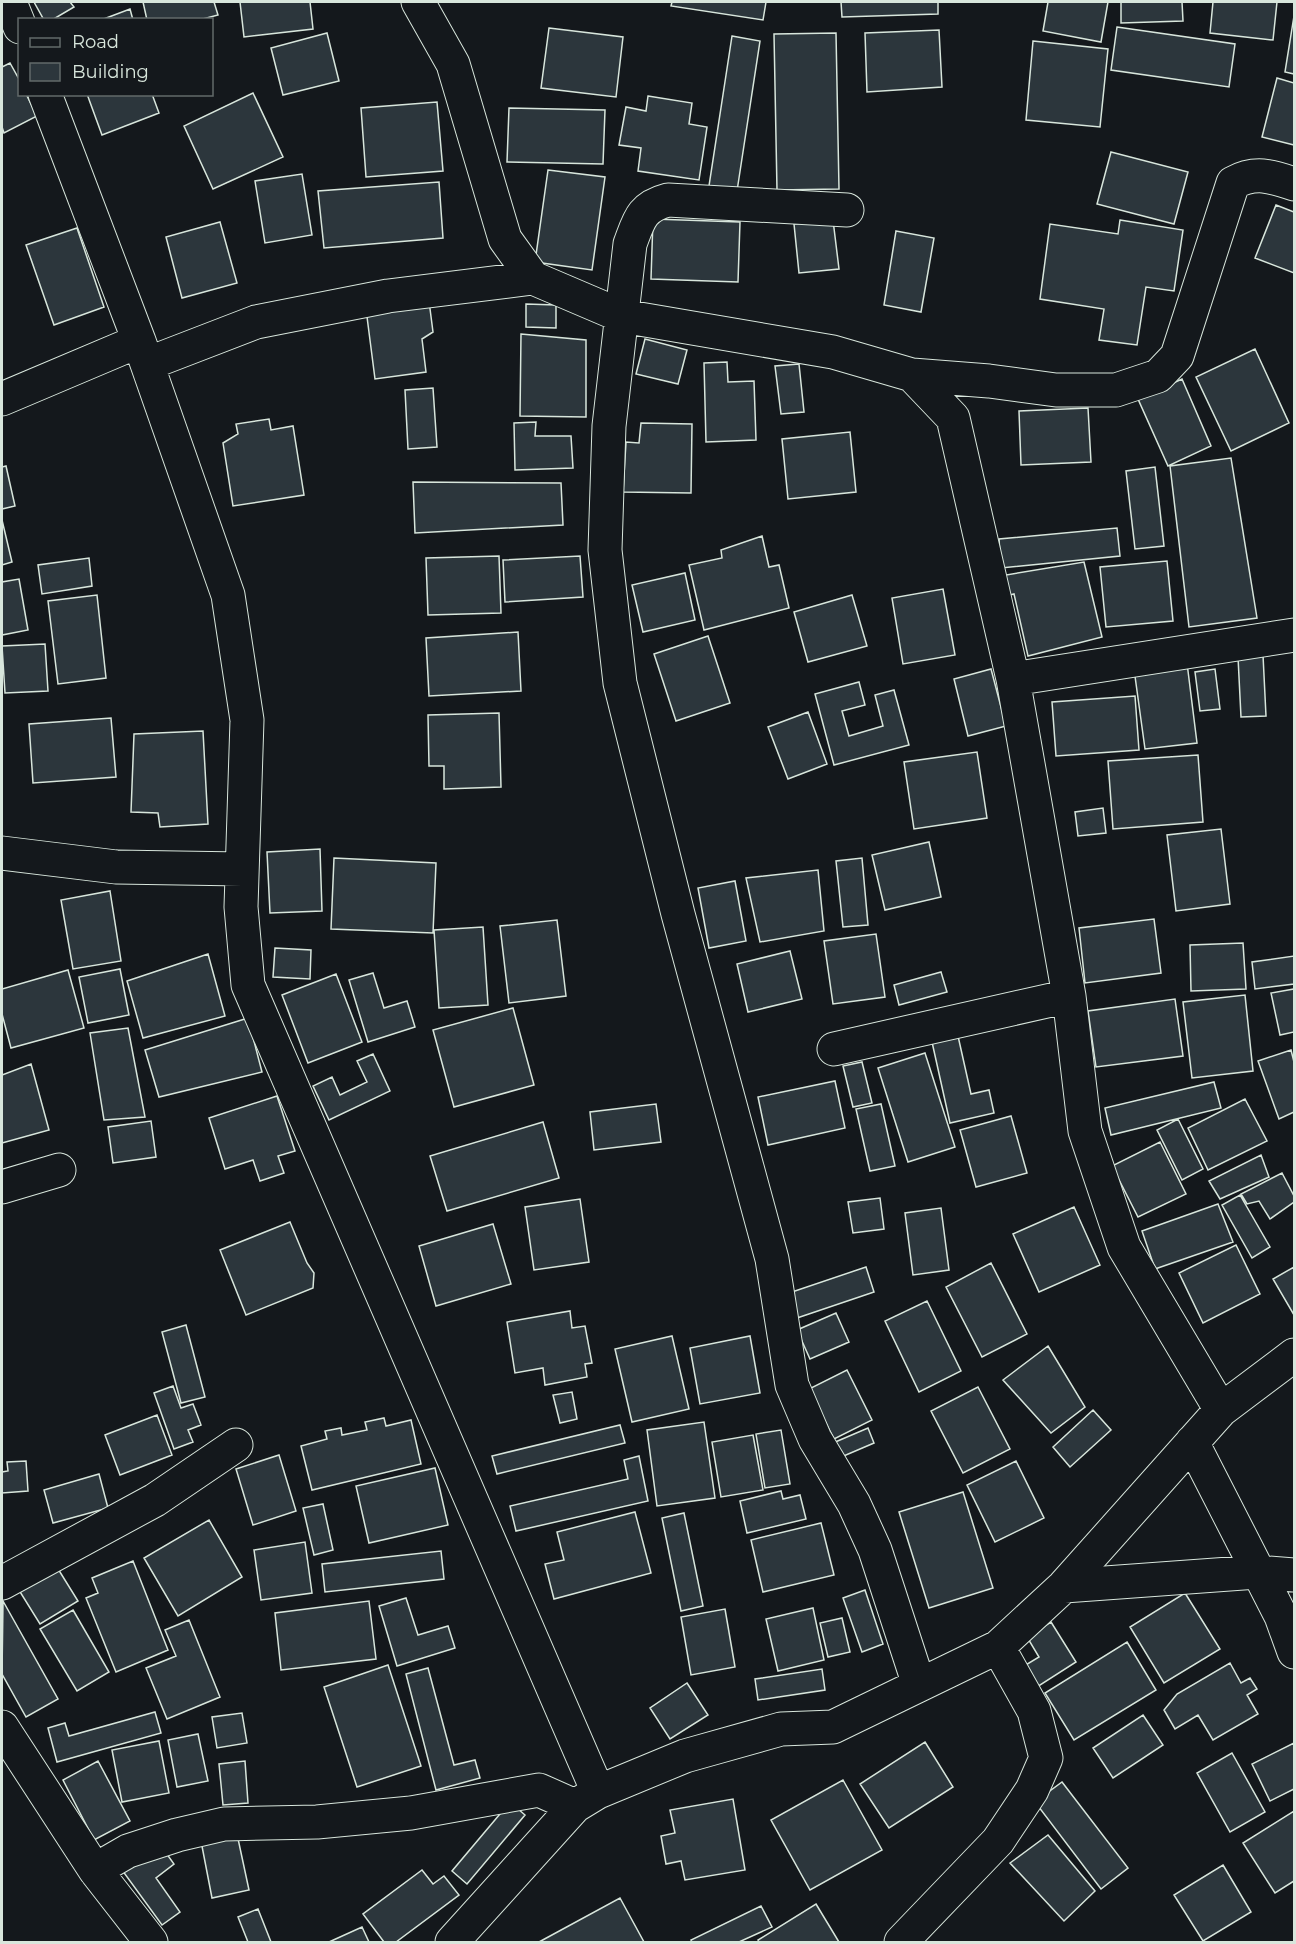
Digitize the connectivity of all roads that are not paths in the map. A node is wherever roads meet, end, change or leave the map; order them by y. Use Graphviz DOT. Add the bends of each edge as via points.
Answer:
graph roads {
  1 [pos="10,2"];
  2 [pos="418,2"];
  3 [pos="18,22"];
  4 [pos="46,96"];
  5 [pos="1294,184"];
  6 [pos="848,210"];
  7 [pos="533,278"];
  8 [pos="622,316"];
  9 [pos="143,353"];
  10 [pos="912,375"];
  11 [pos="2,399"];
  12 [pos="1294,635"];
  13 [pos="1013,679"];
  14 [pos="2,853"];
  15 [pos="242,869"];
  16 [pos="1069,996"];
  17 [pos="834,1049"];
  18 [pos="59,1170"];
  19 [pos="2,1187"];
  20 [pos="1294,1354"];
  21 [pos="1221,1410"];
  22 [pos="1192,1442"];
  23 [pos="236,1445"];
  24 [pos="1257,1572"];
  25 [pos="1294,1575"];
  26 [pos="2,1583"];
  27 [pos="1065,1586"];
  28 [pos="998,1647"];
  29 [pos="1294,1652"];
  30 [pos="919,1685"];
  31 [pos="2,1727"];
  32 [pos="586,1799"];
  33 [pos="95,1870"];
  34 [pos="138,1940"];
  35 [pos="452,1942"];
  36 [pos="901,1942"];
  1 -- 3 [label="street"];
  2 -- 7 [label="street" via="453,64 505,239"];
  4 -- 9 [label="street"];
  5 -- 10 [label="street" via="1267,175 1248,175 1233,183 1178,356 1158,376 1116,390 1066,390"];
  6 -- 8 [label="street" via="668,201 652,204 641,216 630,244"];
  7 -- 8 [label="street"];
  7 -- 9 [label="street" via="388,296 256,322"];
  8 -- 10 [label="street" via="833,352"];
  8 -- 30 [label="street" via="609,426 605,550 620,683 772,1259 792,1385 815,1439 854,1504 875,1550"];
  9 -- 11 [label="street"];
  9 -- 15 [label="street" via="228,595 247,720"];
  10 -- 13 [label="street" via="953,418"];
  12 -- 13 [label="street"];
  13 -- 16 [label="street"];
  14 -- 15 [label="street" via="116,867"];
  15 -- 32 [label="street" via="248,985"];
  16 -- 17 [label="street"];
  16 -- 21 [label="street" via="1084,1131 1124,1247"];
  18 -- 19 [label="street"];
  20 -- 21 [label="street"];
  21 -- 22 [label="street"];
  22 -- 24 [label="street"];
  22 -- 27 [label="street"];
  23 -- 26 [label="street" via="155,1500"];
  24 -- 25 [label="street"];
  24 -- 27 [label="street"];
  24 -- 29 [label="street" via="1281,1616"];
  27 -- 28 [label="street"];
  28 -- 30 [label="street"];
  28 -- 36 [label="street" via="1034,1711 1046,1758 1032,1790 998,1841"];
  30 -- 32 [label="street" via="833,1727 782,1729 685,1756"];
  31 -- 33 [label="street"];
  32 -- 33 [label="street" via="539,1790 411,1813 317,1822 224,1824 128,1851"];
  32 -- 35 [label="street"];
  33 -- 34 [label="street"];
}
